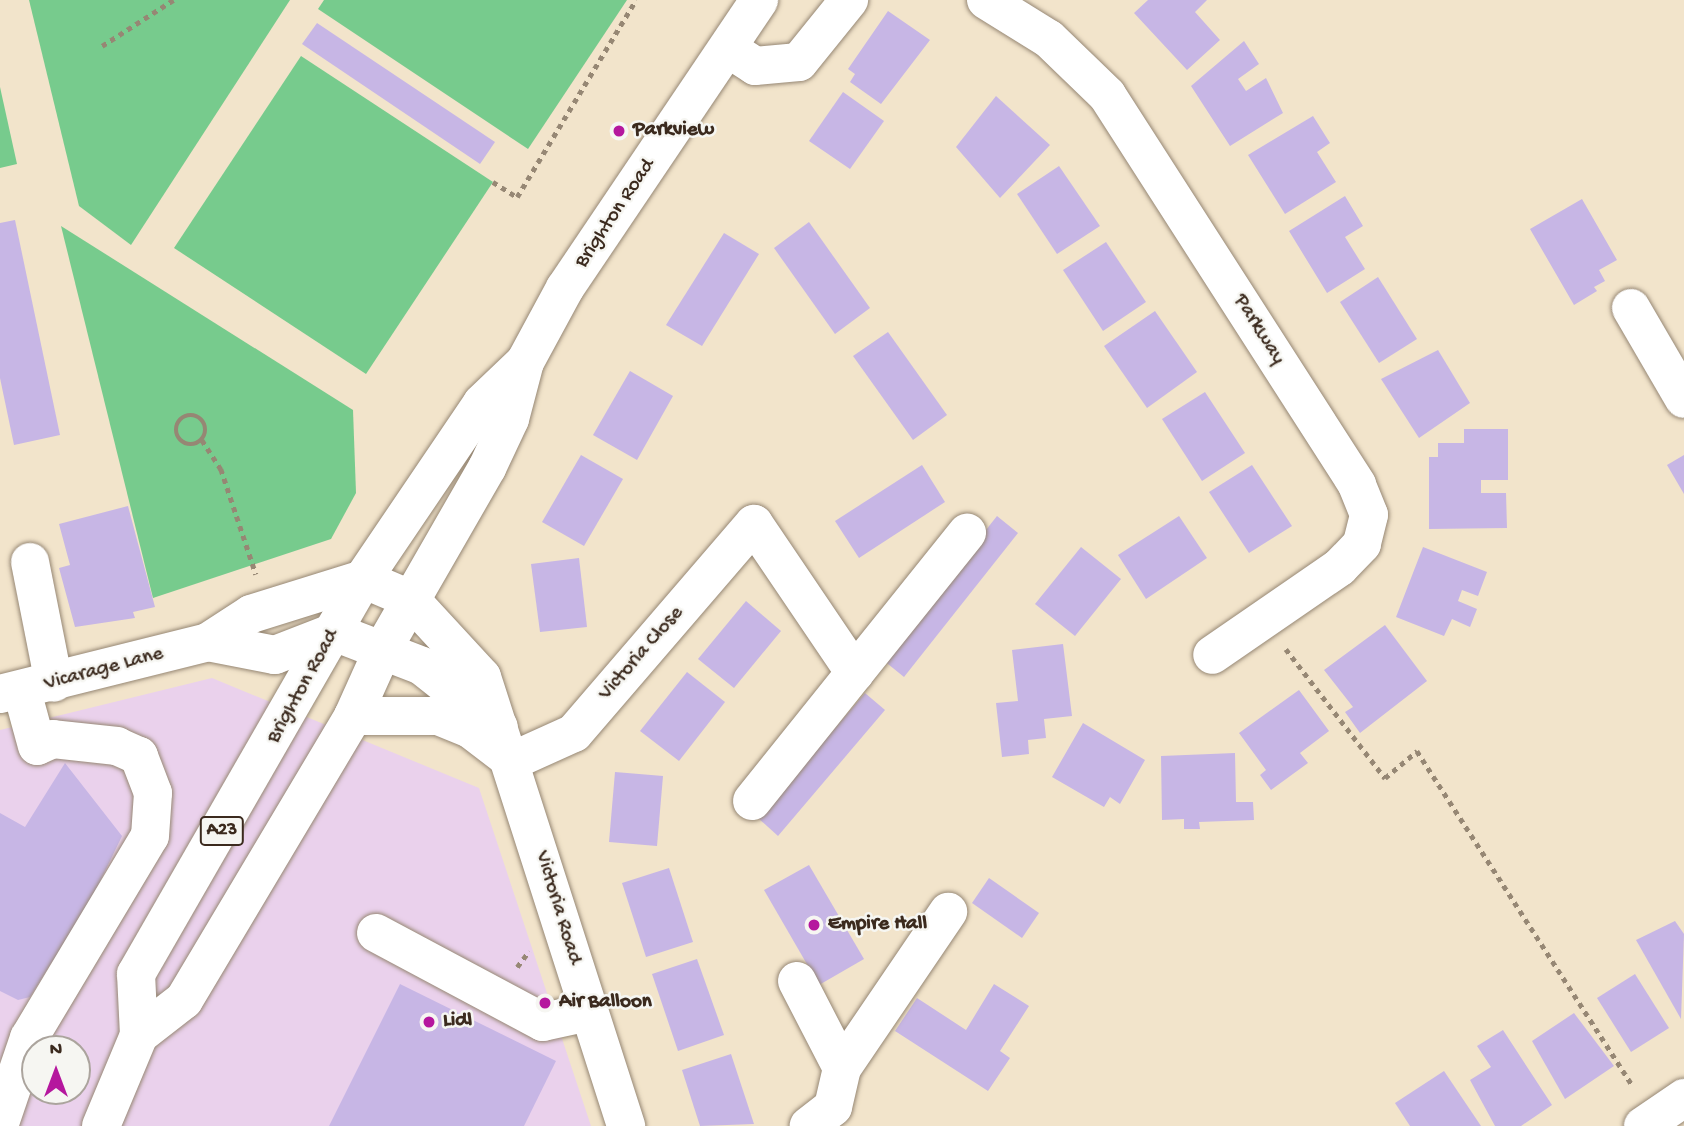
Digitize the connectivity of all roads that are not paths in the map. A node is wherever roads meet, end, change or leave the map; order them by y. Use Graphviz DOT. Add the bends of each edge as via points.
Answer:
graph roads {
  1 [pos="759,0"];
  2 [pos="849,0"];
  3 [pos="986,0"];
  4 [pos="729,49"];
  5 [pos="1631,308"];
  6 [pos="525,362"];
  7 [pos="1684,399"];
  8 [pos="967,533"];
  9 [pos="30,562"];
  10 [pos="363,579"];
  11 [pos="410,599"];
  12 [pos="334,632"];
  13 [pos="208,642"];
  14 [pos="384,647"];
  15 [pos="1212,656"];
  16 [pos="855,673"];
  17 [pos="25,689"];
  18 [pos="352,716"];
  19 [pos="508,746"];
  20 [pos="752,801"];
  21 [pos="948,912"];
  22 [pos="376,933"];
  23 [pos="797,981"];
  24 [pos="589,1012"];
  25 [pos="139,1035"];
  26 [pos="842,1068"];
  27 [pos="0,1123"];
  28 [pos="101,1126"];
  29 [pos="625,1126"];
  30 [pos="808,1126"];
  1 -- 4 [label="street, Brighton Road / A23"];
  2 -- 4 [label="street" via="799,62 755,66"];
  3 -- 15 [label="street, Parkway" via="1049,38 1107,95 1357,485 1369,515 1362,544"];
  4 -- 6 [label="street, Brighton Road / A23" via="565,288"];
  5 -- 7 [label="street"];
  6 -- 10 [label="street, Brighton Road / A23" via="482,403"];
  6 -- 11 [label="street, Brighton Road / A23" via="510,419 487,468"];
  8 -- 16 [label="street"];
  9 -- 17 [label="street"];
  10 -- 11 [label="street, Victoria Road"];
  10 -- 12 [label="street, Brighton Road / A23"];
  10 -- 13 [label="street, Vicarage Lane" via="251,614"];
  11 -- 14 [label="street, Brighton Road / A23"];
  11 -- 19 [label="street, Victoria Road" via="482,677"];
  12 -- 13 [label="street, Vicarage Lane" via="275,655"];
  12 -- 14 [label="street"];
  12 -- 25 [label="street, Brighton Road / A23" via="136,974"];
  13 -- 17 [label="street, Vicarage Lane"];
  14 -- 18 [label="street, Brighton Road / A23"];
  14 -- 19 [label="street" via="445,682"];
  16 -- 19 [label="street, Victoria Close" via="754,524 574,733"];
  16 -- 20 [label="street"];
  17 -- 27 [label="street" via="37,746 53,739 117,746 139,756 153,793 150,836 29,1038"];
  18 -- 19 [label="street" via="438,716"];
  18 -- 25 [label="street, Brighton Road / A23" via="184,1000"];
  19 -- 24 [label="street, Victoria Road"];
  21 -- 26 [label="street"];
  22 -- 24 [label="street" via="543,1022"];
  23 -- 26 [label="street"];
  24 -- 29 [label="street, Victoria Road"];
  25 -- 28 [label="street, Brighton Road / A23"];
  26 -- 30 [label="street" via="834,1107"];
}
